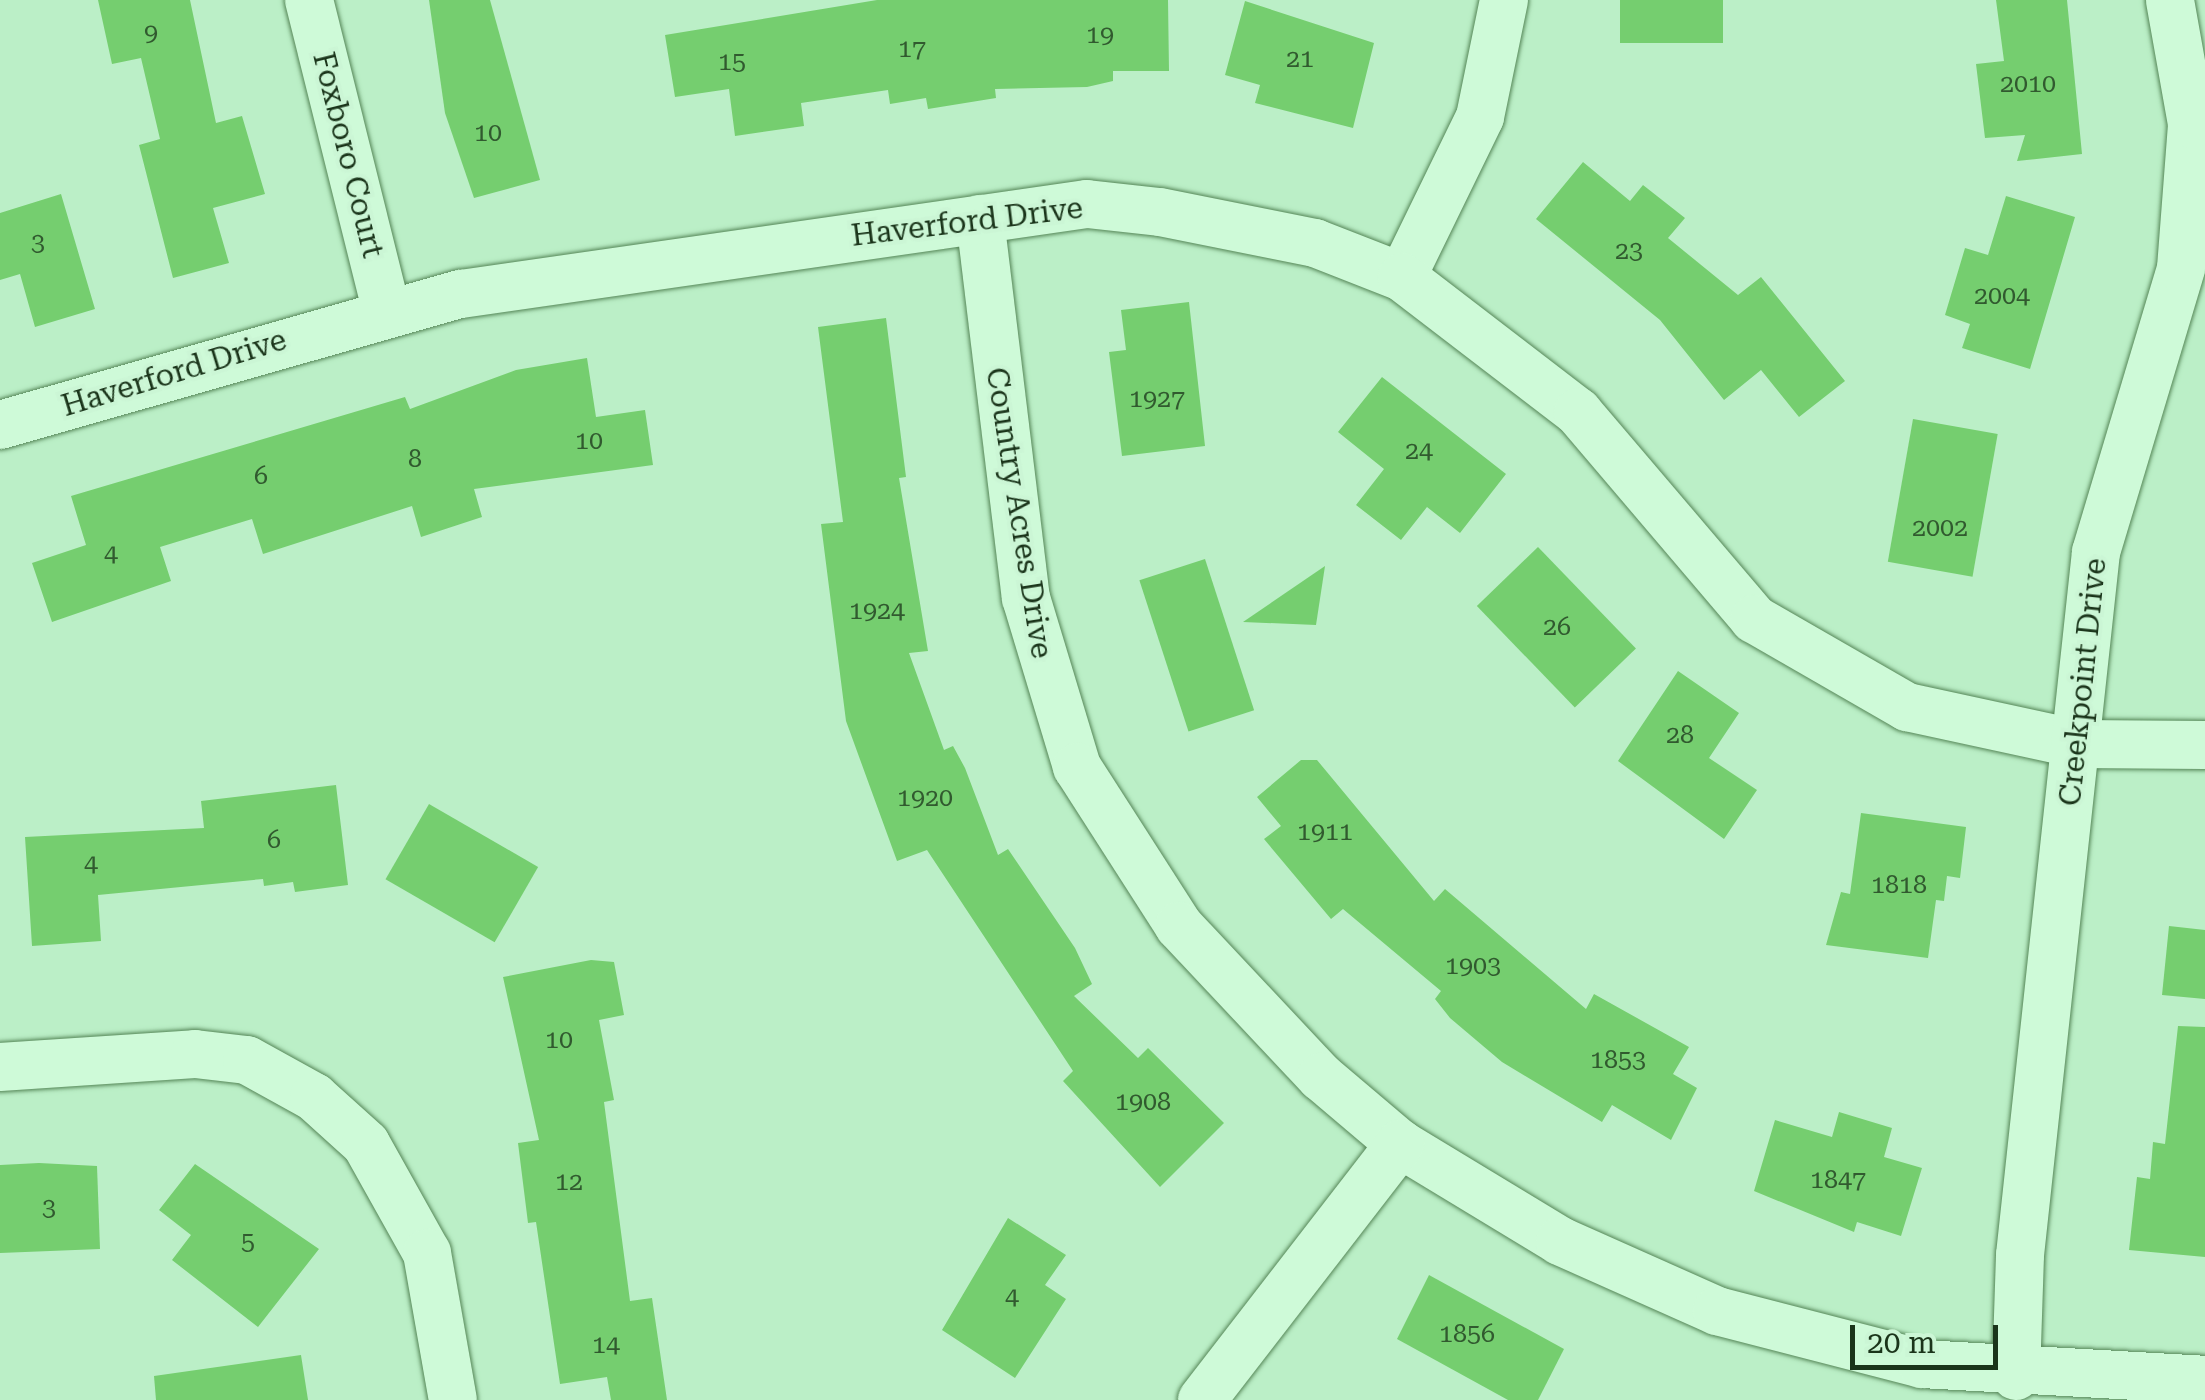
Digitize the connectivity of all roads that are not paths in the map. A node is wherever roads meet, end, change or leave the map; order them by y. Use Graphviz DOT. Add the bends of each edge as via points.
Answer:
graph roads {
  1 [pos="310,0"];
  2 [pos="1504,0"];
  3 [pos="2170,0"];
  4 [pos="980,218"];
  5 [pos="1402,277"];
  6 [pos="386,309"];
  7 [pos="0,425"];
  8 [pos="2078,744"];
  9 [pos="2205,745"];
  10 [pos="0,1067"];
  11 [pos="1400,1144"];
  12 [pos="2016,1376"];
  13 [pos="2205,1380"];
  14 [pos="453,1400"];
  15 [pos="1202,1400"];
  1 -- 6 [label="street, Foxboro Court"];
  2 -- 5 [label="street" via="1480,118"];
  3 -- 8 [label="street, Creekpoint Drive" via="2192,124 2181,268 2096,552"];
  4 -- 5 [label="street, Haverford Drive" via="1087,204 1160,212 1315,243"];
  4 -- 6 [label="street, Haverford Drive"];
  4 -- 11 [label="street, Country Acres Drive" via="1026,598 1077,766 1178,926 1244,1002"];
  5 -- 8 [label="street, Haverford Drive" via="1578,412 1754,619 1907,707"];
  6 -- 7 [label="street, Haverford Drive"];
  8 -- 9 [label="street, Haverford Drive"];
  8 -- 12 [label="street, Creekpoint Drive" via="2020,1255"];
  10 -- 14 [label="street" via="196,1054 247,1060 314,1097 366,1144 427,1253"];
  11 -- 12 [label="street, Country Acres Drive" via="1560,1242 1717,1311 1819,1343"];
  11 -- 15 [label="street"];
  12 -- 13 [label="street, Country Acres Drive"];
}
